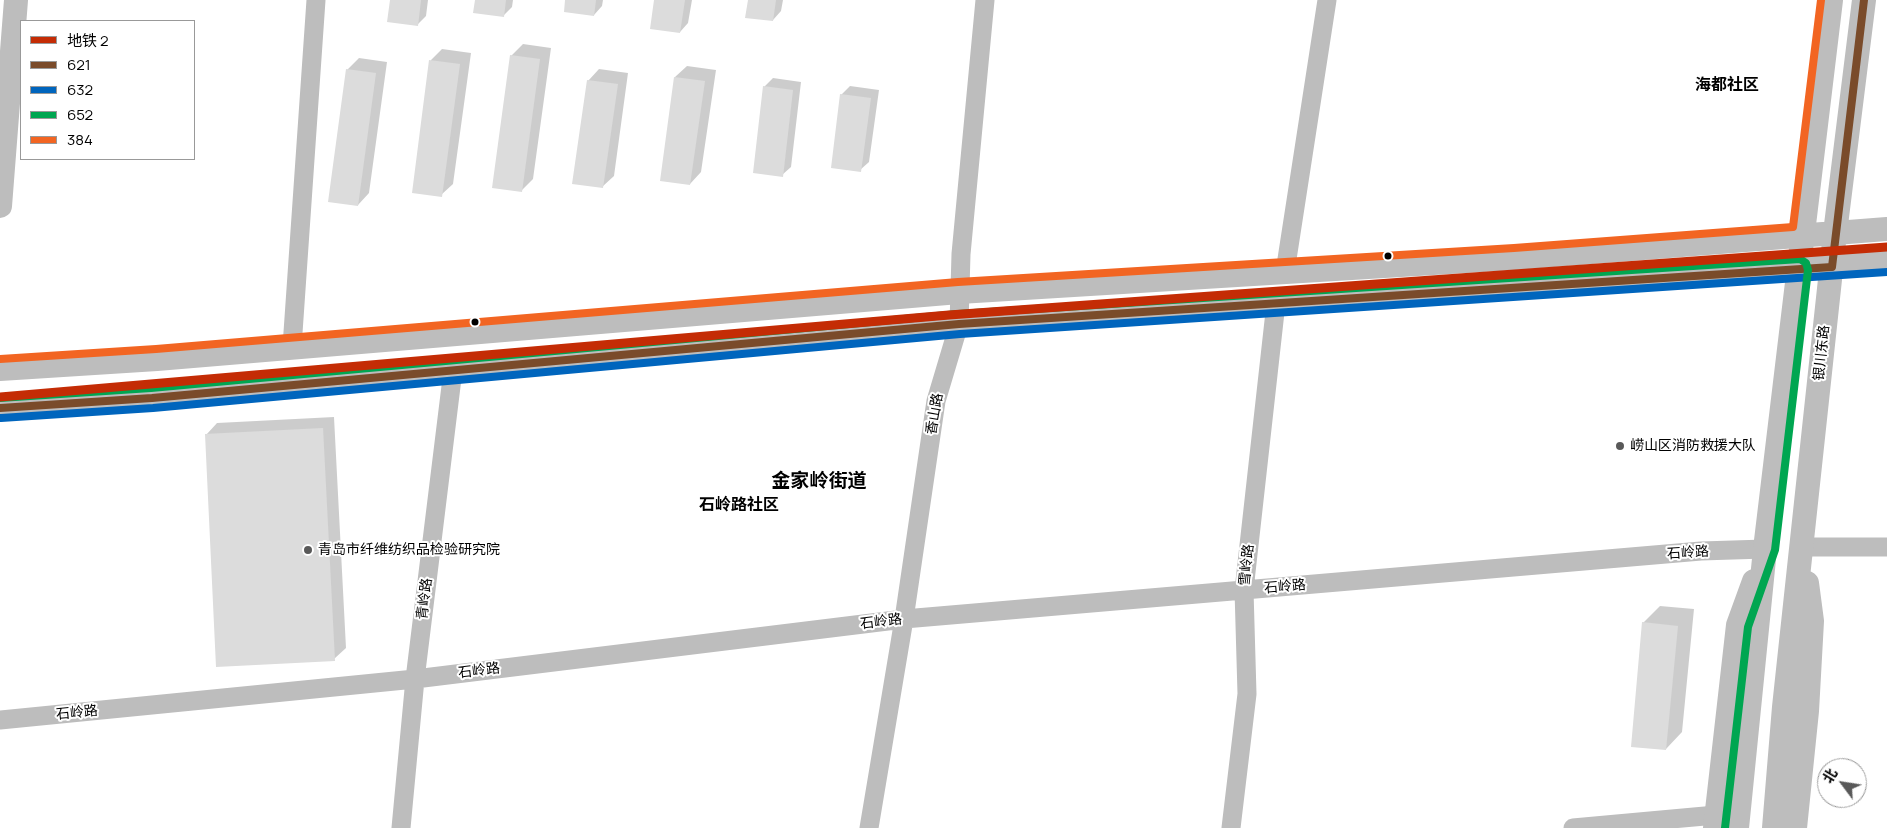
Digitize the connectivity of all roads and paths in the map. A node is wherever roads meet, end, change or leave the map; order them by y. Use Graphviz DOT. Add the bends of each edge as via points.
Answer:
graph roads {
  1 [pos="16,0"];
  2 [pos="316,0"];
  3 [pos="985,0"];
  4 [pos="1327,0"];
  5 [pos="1831,0"];
  6 [pos="1864,0"];
  7 [pos="0,206"];
  8 [pos="1887,229"];
  9 [pos="1835,233"];
  10 [pos="1802,236"];
  11 [pos="1887,262"];
  12 [pos="1832,267"];
  13 [pos="1798,269"];
  14 [pos="1285,272"];
  15 [pos="959,292"];
  16 [pos="1276,303"];
  17 [pos="959,324"];
  18 [pos="292,347"];
  19 [pos="0,369"];
  20 [pos="452,370"];
  21 [pos="0,408"];
  22 [pos="1801,547"];
  23 [pos="1887,547"];
  24 [pos="1765,549"];
  25 [pos="1244,590"];
  26 [pos="904,620"];
  27 [pos="415,679"];
  28 [pos="0,720"];
  29 [pos="1715,822"];
  30 [pos="401,828"];
  31 [pos="869,828"];
  32 [pos="1231,828"];
  33 [pos="1573,828"];
  34 [pos="1737,828"];
  35 [pos="1774,828"];
  36 [pos="1795,828"];
  1 -- 7 [label="main road"];
  2 -- 18 [label="street"];
  3 -- 15 [label="street, 香山路"];
  4 -- 14 [label="street"];
  5 -- 10 [label="main road"];
  6 -- 9 [label="main road, 银川东路"];
  8 -- 9 [label="main road"];
  9 -- 10 [label="main road"];
  9 -- 12 [label="main road, 银川东路"];
  10 -- 13 [label="main road"];
  10 -- 14 [label="main road"];
  11 -- 12 [label="main road"];
  12 -- 13 [label="main road"];
  12 -- 22 [label="main road, 银川东路"];
  13 -- 16 [label="main road"];
  13 -- 24 [label="main road"];
  14 -- 15 [label="main road"];
  15 -- 17 [label="street, 香山路"];
  15 -- 18 [label="main road"];
  16 -- 17 [label="main road"];
  16 -- 25 [label="street, 雪岭路"];
  17 -- 20 [label="main road"];
  17 -- 26 [label="street, 香山路" via="936,401"];
  18 -- 19 [label="main road"];
  20 -- 21 [label="main road" via="152,398"];
  20 -- 27 [label="street, 青岭路"];
  22 -- 23 [label="street"];
  22 -- 35 [label="main road, 银川东路"];
  22 -- 36 [label="main road" via="1812,621 1808,711"];
  24 -- 25 [label="street, 石岭路 / 石岭路" via="1701,551"];
  24 -- 29 [label="main road" via="1738,625"];
  24 -- 34 [label="main road"];
  25 -- 26 [label="street, 石岭路 / 石岭路"];
  25 -- 32 [label="street, 雪岭路" via="1247,694"];
  26 -- 27 [label="street, 石岭路 / 石岭路"];
  26 -- 31 [label="street, 香山路"];
  27 -- 28 [label="street, 石岭路 / 石岭路"];
  27 -- 30 [label="street, 青岭路"];
  29 -- 33 [label="street"];
}
